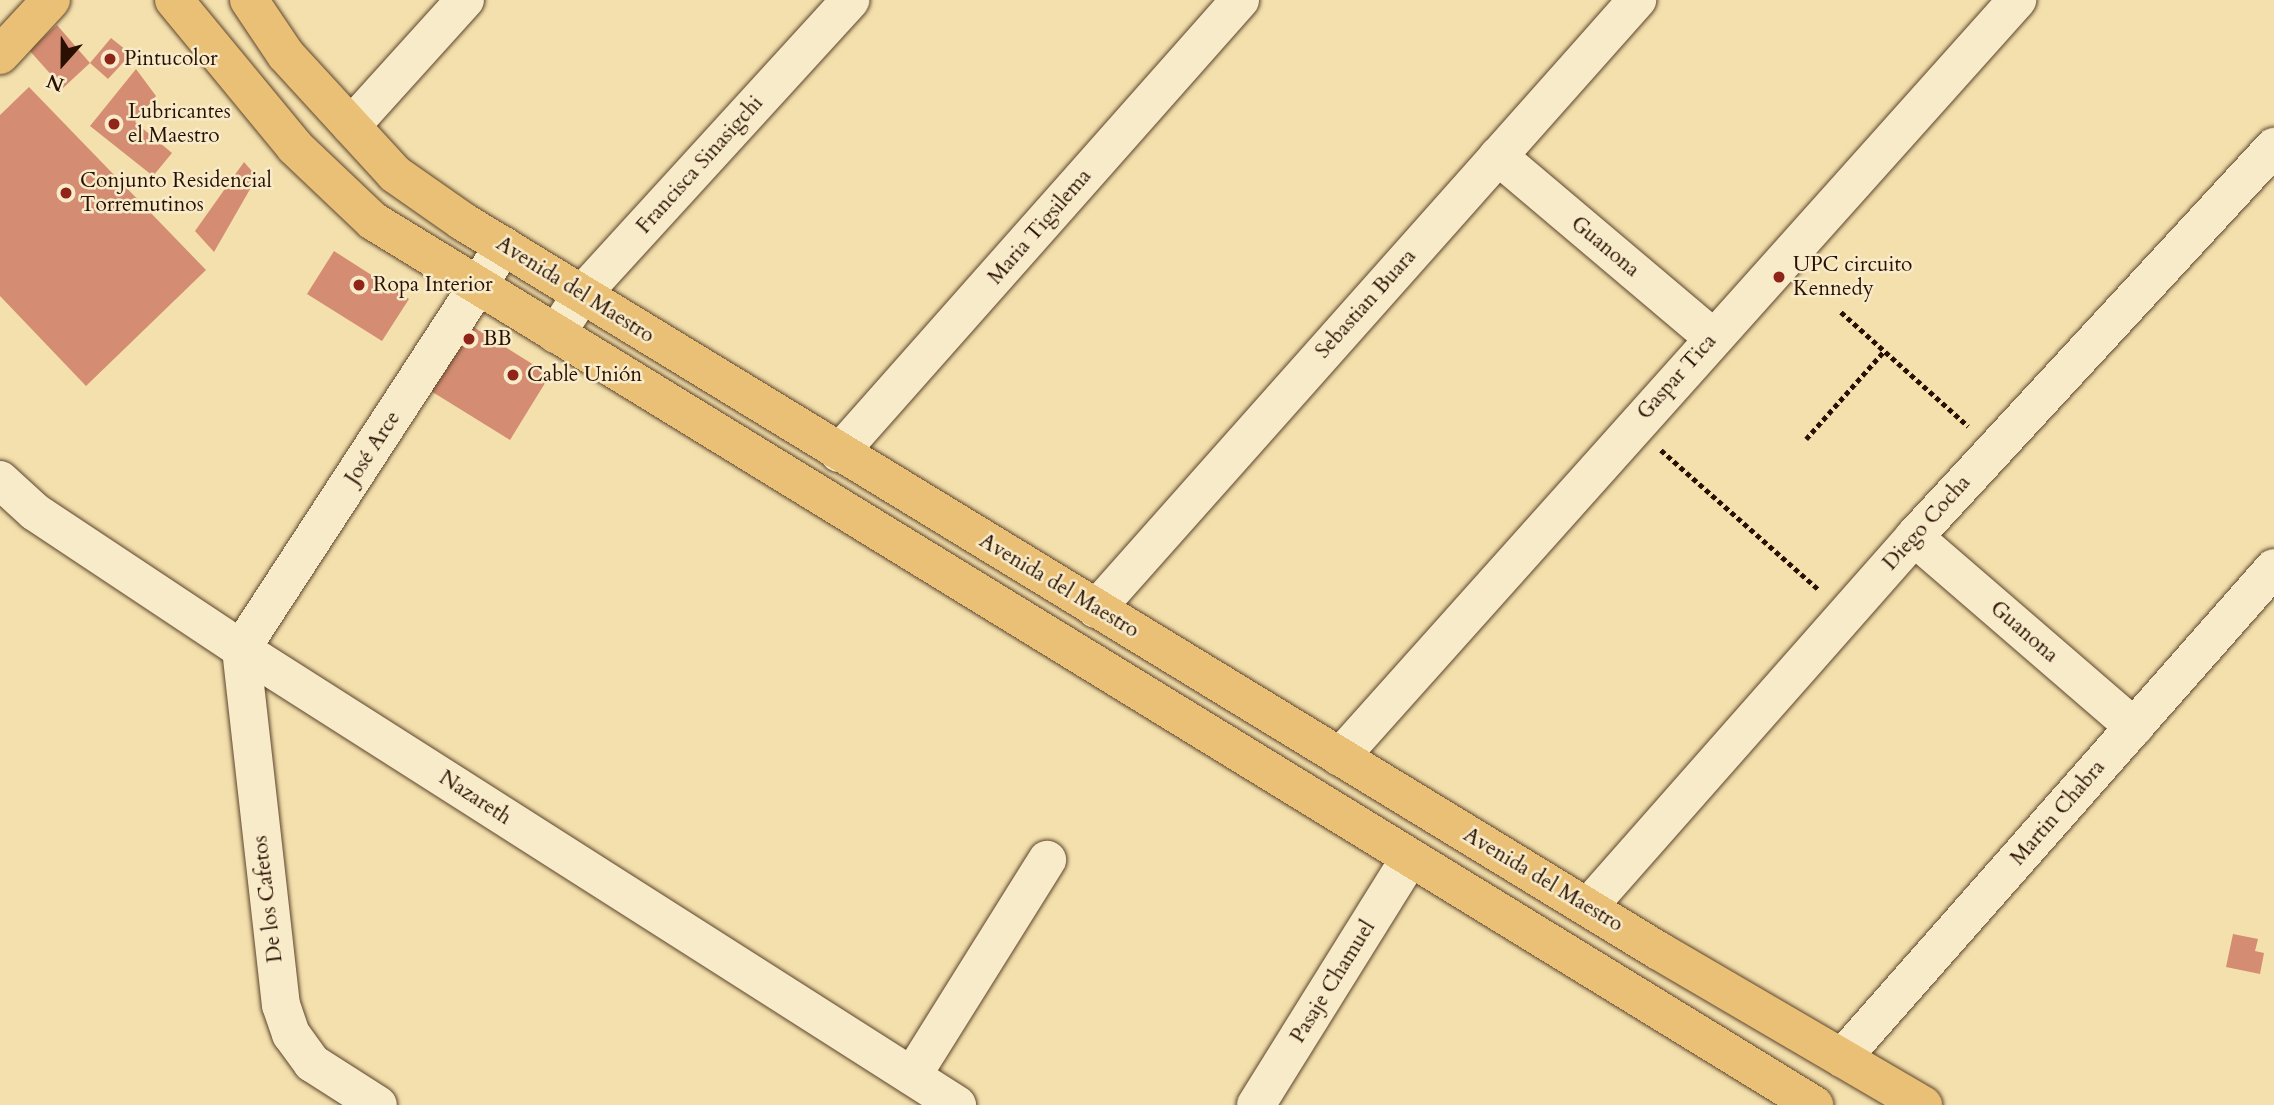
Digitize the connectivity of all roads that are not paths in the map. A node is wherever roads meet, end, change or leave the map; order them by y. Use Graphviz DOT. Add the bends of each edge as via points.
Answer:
graph roads {
  1 [pos="51,0"];
  2 [pos="174,0"];
  3 [pos="249,0"];
  4 [pos="465,0"];
  5 [pos="850,0"];
  6 [pos="1240,0"];
  7 [pos="1637,0"];
  8 [pos="2017,0"];
  9 [pos="0,55"];
  10 [pos="351,126"];
  11 [pos="2274,147"];
  12 [pos="1498,156"];
  13 [pos="504,246"];
  14 [pos="478,287"];
  15 [pos="582,294"];
  16 [pos="556,334"];
  17 [pos="1712,337"];
  18 [pos="839,453"];
  19 [pos="0,480"];
  20 [pos="914,498"];
  21 [pos="886,537"];
  22 [pos="1914,537"];
  23 [pos="2274,568"];
  24 [pos="1096,609"];
  25 [pos="241,649"];
  26 [pos="1268,713"];
  27 [pos="2134,727"];
  28 [pos="1242,755"];
  29 [pos="1340,757"];
  30 [pos="1409,859"];
  31 [pos="1047,860"];
  32 [pos="1588,907"];
  33 [pos="1659,951"];
  34 [pos="1630,996"];
  35 [pos="1842,1058"];
  36 [pos="912,1076"];
  37 [pos="377,1105"];
  38 [pos="957,1105"];
  39 [pos="1256,1105"];
  40 [pos="1814,1105"];
  41 [pos="1923,1105"];
  1 -- 9 [label="main road"];
  2 -- 14 [label="main road" via="295,147 373,221"];
  3 -- 10 [label="main road, Avenida del Maestro" via="286,55"];
  4 -- 10 [label="street"];
  5 -- 15 [label="street, Francisca Sinasigchi"];
  6 -- 18 [label="street, Maria Tigsilema"];
  7 -- 12 [label="street, Sebastian Buara"];
  8 -- 17 [label="street, Gaspar Tica"];
  10 -- 13 [label="main road, Avenida del Maestro" via="395,174"];
  11 -- 22 [label="street, Diego Cocha"];
  12 -- 17 [label="street, Guanona"];
  12 -- 24 [label="street, Sebastian Buara"];
  13 -- 14 [label="street, José Arce"];
  13 -- 15 [label="main road, Avenida del Maestro"];
  14 -- 16 [label="main road"];
  14 -- 25 [label="street, José Arce"];
  15 -- 16 [label="street, Francisca Sinasigchi"];
  15 -- 18 [label="main road, Avenida del Maestro"];
  16 -- 21 [label="main road"];
  17 -- 29 [label="street, Gaspar Tica"];
  18 -- 20 [label="main road, Avenida del Maestro"];
  19 -- 25 [label="street, Nazareth" via="35,512"];
  20 -- 21 [label="main road"];
  20 -- 24 [label="main road, Avenida del Maestro"];
  21 -- 28 [label="main road"];
  22 -- 27 [label="street, Guanona"];
  22 -- 32 [label="street, Diego Cocha"];
  23 -- 27 [label="street, Martin Chabra"];
  24 -- 26 [label="main road, Avenida del Maestro"];
  25 -- 36 [label="street, Nazareth"];
  25 -- 37 [label="street, De los Cafetos" via="281,1005 291,1034 312,1063"];
  26 -- 28 [label="main road"];
  26 -- 29 [label="main road, Avenida del Maestro"];
  27 -- 35 [label="street, Martin Chabra"];
  28 -- 30 [label="main road"];
  29 -- 32 [label="main road, Avenida del Maestro"];
  30 -- 34 [label="main road"];
  30 -- 39 [label="street, Pasaje Chamuel"];
  31 -- 36 [label="street"];
  32 -- 33 [label="main road, Avenida del Maestro"];
  33 -- 34 [label="main road"];
  33 -- 35 [label="main road, Avenida del Maestro"];
  34 -- 40 [label="main road"];
  35 -- 41 [label="main road, Avenida del Maestro"];
  36 -- 38 [label="street, Nazareth"];
}
